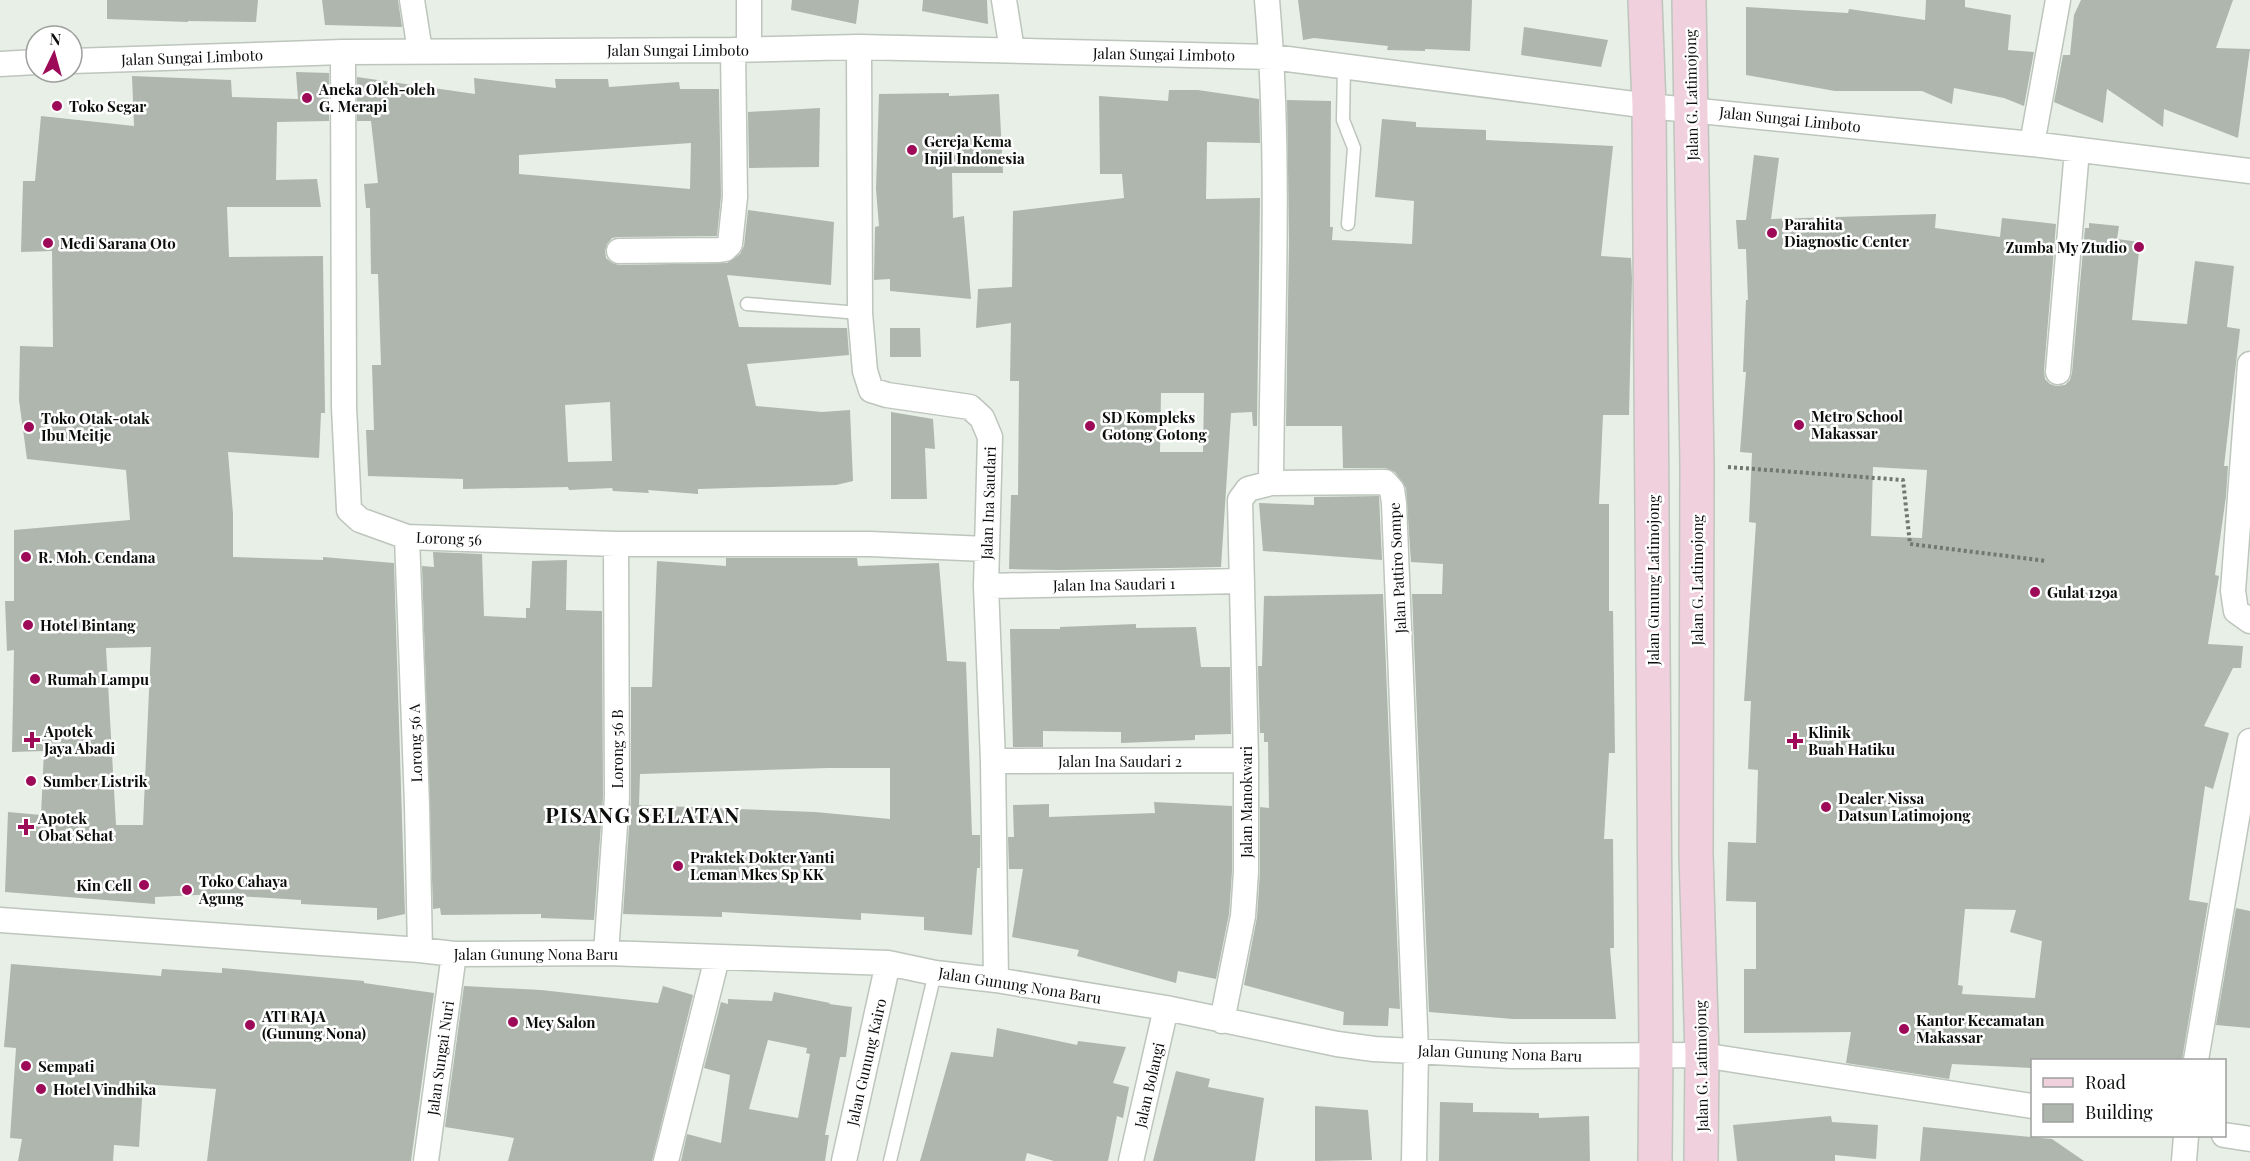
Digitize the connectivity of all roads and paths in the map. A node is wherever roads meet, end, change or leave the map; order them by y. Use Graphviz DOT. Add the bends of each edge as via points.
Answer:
graph roads {
  1 [pos="412,0"];
  2 [pos="749,0"];
  3 [pos="1004,0"];
  4 [pos="1267,0"];
  5 [pos="1645,0"];
  6 [pos="1689,0"];
  7 [pos="2058,0"];
  8 [pos="859,46"];
  9 [pos="741,49"];
  10 [pos="1012,50"];
  11 [pos="420,51"];
  12 [pos="343,52"];
  13 [pos="1272,57"];
  14 [pos="84,61"];
  15 [pos="24,63"];
  16 [pos="0,64"];
  17 [pos="1344,66"];
  18 [pos="1649,106"];
  19 [pos="1692,109"];
  20 [pos="2032,144"];
  21 [pos="2077,150"];
  22 [pos="2250,171"];
  23 [pos="1348,224"];
  24 [pos="619,251"];
  25 [pos="747,304"];
  26 [pos="860,313"];
  27 [pos="2058,372"];
  28 [pos="2249,378"];
  29 [pos="1697,464"];
  30 [pos="1271,483"];
  31 [pos="406,537"];
  32 [pos="616,544"];
  33 [pos="986,549"];
  34 [pos="2047,561"];
  35 [pos="1242,582"];
  36 [pos="986,586"];
  37 [pos="2250,621"];
  38 [pos="2250,741"];
  39 [pos="1246,760"];
  40 [pos="993,761"];
  41 [pos="0,920"];
  42 [pos="420,950"];
  43 [pos="606,953"];
  44 [pos="454,954"];
  45 [pos="717,958"];
  46 [pos="888,963"];
  47 [pos="935,973"];
  48 [pos="996,980"];
  49 [pos="1166,1008"];
  50 [pos="1222,1021"];
  51 [pos="1416,1051"];
  52 [pos="1656,1054"];
  53 [pos="1702,1055"];
  54 [pos="2196,1059"];
  55 [pos="2031,1106"];
  56 [pos="2226,1135"];
  57 [pos="2186,1137"];
  58 [pos="2250,1139"];
  59 [pos="426,1161"];
  60 [pos="666,1161"];
  61 [pos="844,1161"];
  62 [pos="890,1161"];
  63 [pos="1131,1161"];
  64 [pos="1414,1161"];
  65 [pos="1655,1161"];
  66 [pos="1701,1161"];
  67 [pos="2184,1161"];
  1 -- 11 [label="street"];
  2 -- 9 [label="street"];
  3 -- 10 [label="street"];
  4 -- 13 [label="street"];
  5 -- 18 [label="main road, Jalan Gunung Latimojong"];
  6 -- 19 [label="main road, Jalan G. Latimojong"];
  7 -- 20 [label="street"];
  8 -- 9 [label="street, Jalan Sungai Limboto"];
  8 -- 10 [label="street, Jalan Sungai Limboto"];
  8 -- 26 [label="street, Jalan Ina Saudari"];
  9 -- 11 [label="street, Jalan Sungai Limboto"];
  9 -- 24 [label="street" via="730,244 719,250"];
  10 -- 13 [label="street, Jalan Sungai Limboto"];
  11 -- 12 [label="street, Jalan Sungai Limboto"];
  12 -- 14 [label="street, Jalan Sungai Limboto"];
  12 -- 31 [label="street, Lorong 56" via="344,407 349,510 360,520"];
  13 -- 17 [label="street, Jalan Sungai Limboto"];
  13 -- 30 [label="street"];
  15 -- 16 [label="street"];
  17 -- 18 [label="street, Jalan Sungai Limboto"];
  17 -- 23 [label="lane" via="1343,120 1354,148"];
  18 -- 19 [label="street, Jalan Sungai Limboto"];
  18 -- 52 [label="main road, Jalan Gunung Latimojong"];
  19 -- 20 [label="street, Jalan Sungai Limboto"];
  19 -- 29 [label="main road, Jalan G. Latimojong"];
  20 -- 21 [label="street, Jalan Sungai Limboto"];
  21 -- 22 [label="street, Jalan Sungai Limboto"];
  21 -- 27 [label="street"];
  25 -- 26 [label="lane"];
  26 -- 33 [label="street, Jalan Ina Saudari" via="865,371 871,390 969,407 982,418 990,437"];
  28 -- 37 [label="street" via="2233,591 2236,611"];
  29 -- 34 [label="path" via="1904,480 1910,544"];
  29 -- 53 [label="main road, Jalan G. Latimojong" via="1696,854"];
  30 -- 35 [label="street, Jalan Manokwari" via="1248,489 1240,500"];
  30 -- 51 [label="street, Jalan Pattiro Sompe" via="1370,481 1385,482 1392,490"];
  31 -- 32 [label="street, Lorong 56"];
  31 -- 42 [label="street, Lorong 56 A"];
  32 -- 33 [label="street, Lorong 56" via="870,544"];
  32 -- 43 [label="street, Lorong 56 B" via="617,797"];
  33 -- 36 [label="street, Jalan Ina Saudari"];
  35 -- 36 [label="street, Jalan Ina Saudari 1"];
  35 -- 39 [label="street, Jalan Manokwari"];
  36 -- 40 [label="street, Jalan Ina Saudari"];
  38 -- 54 [label="street"];
  39 -- 40 [label="street, Jalan Ina Saudari 2"];
  39 -- 50 [label="street, Jalan Manokwari" via="1243,916"];
  40 -- 48 [label="street, Jalan Ina Saudari"];
  41 -- 42 [label="street, Jalan Gunung Nona Baru"];
  42 -- 44 [label="street, Jalan Gunung Nona Baru"];
  43 -- 44 [label="street, Jalan Gunung Nona Baru"];
  43 -- 45 [label="street, Jalan Gunung Nona Baru"];
  44 -- 59 [label="street, Jalan Sungai Nuri"];
  45 -- 46 [label="street, Jalan Gunung Nona Baru"];
  45 -- 60 [label="street"];
  46 -- 47 [label="street, Jalan Gunung Nona Baru"];
  46 -- 61 [label="street, Jalan Gunung Kairo"];
  47 -- 48 [label="street, Jalan Gunung Nona Baru"];
  47 -- 62 [label="lane"];
  48 -- 49 [label="street, Jalan Gunung Nona Baru"];
  49 -- 50 [label="street, Jalan Gunung Nona Baru"];
  49 -- 63 [label="street, Jalan Bolangi"];
  50 -- 51 [label="street, Jalan Gunung Nona Baru" via="1337,1044"];
  51 -- 52 [label="street, Jalan Gunung Nona Baru" via="1511,1056"];
  51 -- 64 [label="street, Jalan Pattiro Sompe"];
  52 -- 53 [label="street, Jalan Gunung Nona Baru"];
  52 -- 65 [label="main road, Jalan Gunung Latimojong"];
  53 -- 55 [label="street, Jalan Gunung Nona Baru"];
  53 -- 66 [label="main road, Jalan G. Latimojong"];
  56 -- 58 [label="street"];
  57 -- 67 [label="street"];
}
